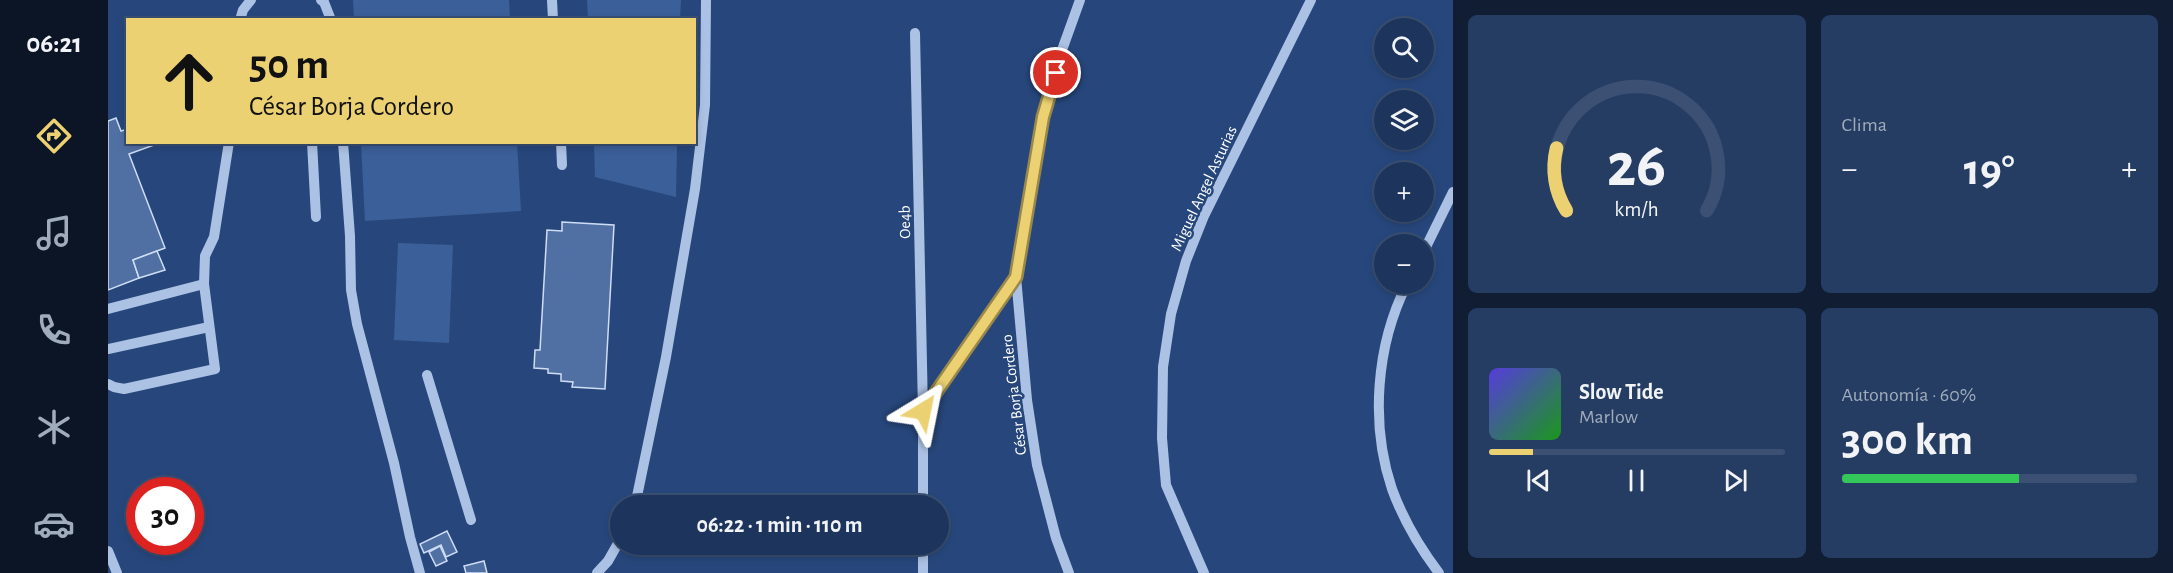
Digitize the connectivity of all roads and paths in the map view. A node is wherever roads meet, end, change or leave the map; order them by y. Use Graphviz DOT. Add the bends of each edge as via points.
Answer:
graph roads {
  1 [pos="251,0"];
  2 [pos="321,0"];
  3 [pos="552,0"];
  4 [pos="706,0"];
  5 [pos="1080,0"];
  6 [pos="1311,0"];
  7 [pos="241,18"];
  8 [pos="330,18"];
  9 [pos="553,18"];
  10 [pos="915,33"];
  11 [pos="229,144"];
  12 [pos="312,144"];
  13 [pos="343,144"];
  14 [pos="561,144"];
  15 [pos="562,165"];
  16 [pos="1453,192"];
  17 [pos="316,217"];
  18 [pos="1432,234"];
  19 [pos="1016,277"];
  20 [pos="204,284"];
  21 [pos="1403,294"];
  22 [pos="108,309"];
  23 [pos="209,327"];
  24 [pos="108,349"];
  25 [pos="427,375"];
  26 [pos="108,384"];
  27 [pos="923,411"];
  28 [pos="637,495"];
  29 [pos="923,495"];
  30 [pos="471,520"];
  31 [pos="108,551"];
  32 [pos="611,555"];
  33 [pos="923,555"];
  34 [pos="608,561"];
  35 [pos="117,573"];
  36 [pos="420,573"];
  37 [pos="597,573"];
  38 [pos="611,573"];
  39 [pos="923,573"];
  40 [pos="1069,573"];
  41 [pos="1204,573"];
  42 [pos="1439,573"];
  1 -- 7 [label="street"];
  2 -- 8 [label="street"];
  3 -- 9 [label="street"];
  4 -- 28 [label="street" via="705,105 695,189"];
  5 -- 19 [label="street, César Borja Cordero" via="1043,117"];
  6 -- 41 [label="street, Miguel Angel Asturias" via="1204,216 1171,314 1163,368 1166,485"];
  10 -- 27 [label="street, Oe4b"];
  11 -- 20 [label="street"];
  12 -- 17 [label="street"];
  13 -- 36 [label="street" via="351,290 357,324"];
  14 -- 15 [label="street"];
  16 -- 18 [label="street"];
  19 -- 27 [label="street"];
  19 -- 40 [label="street, César Borja Cordero" via="1037,465"];
  20 -- 22 [label="street"];
  20 -- 23 [label="street"];
  21 -- 42 [label="street" via="1389,329 1381,367 1383,451 1392,489 1408,525"];
  23 -- 24 [label="street"];
  23 -- 26 [label="street" via="215,369 123,389"];
  25 -- 30 [label="street"];
  27 -- 29 [label="street"];
  31 -- 35 [label="street"];
  32 -- 34 [label="street"];
  33 -- 39 [label="street"];
  34 -- 37 [label="street"];
  34 -- 38 [label="street"];
}
